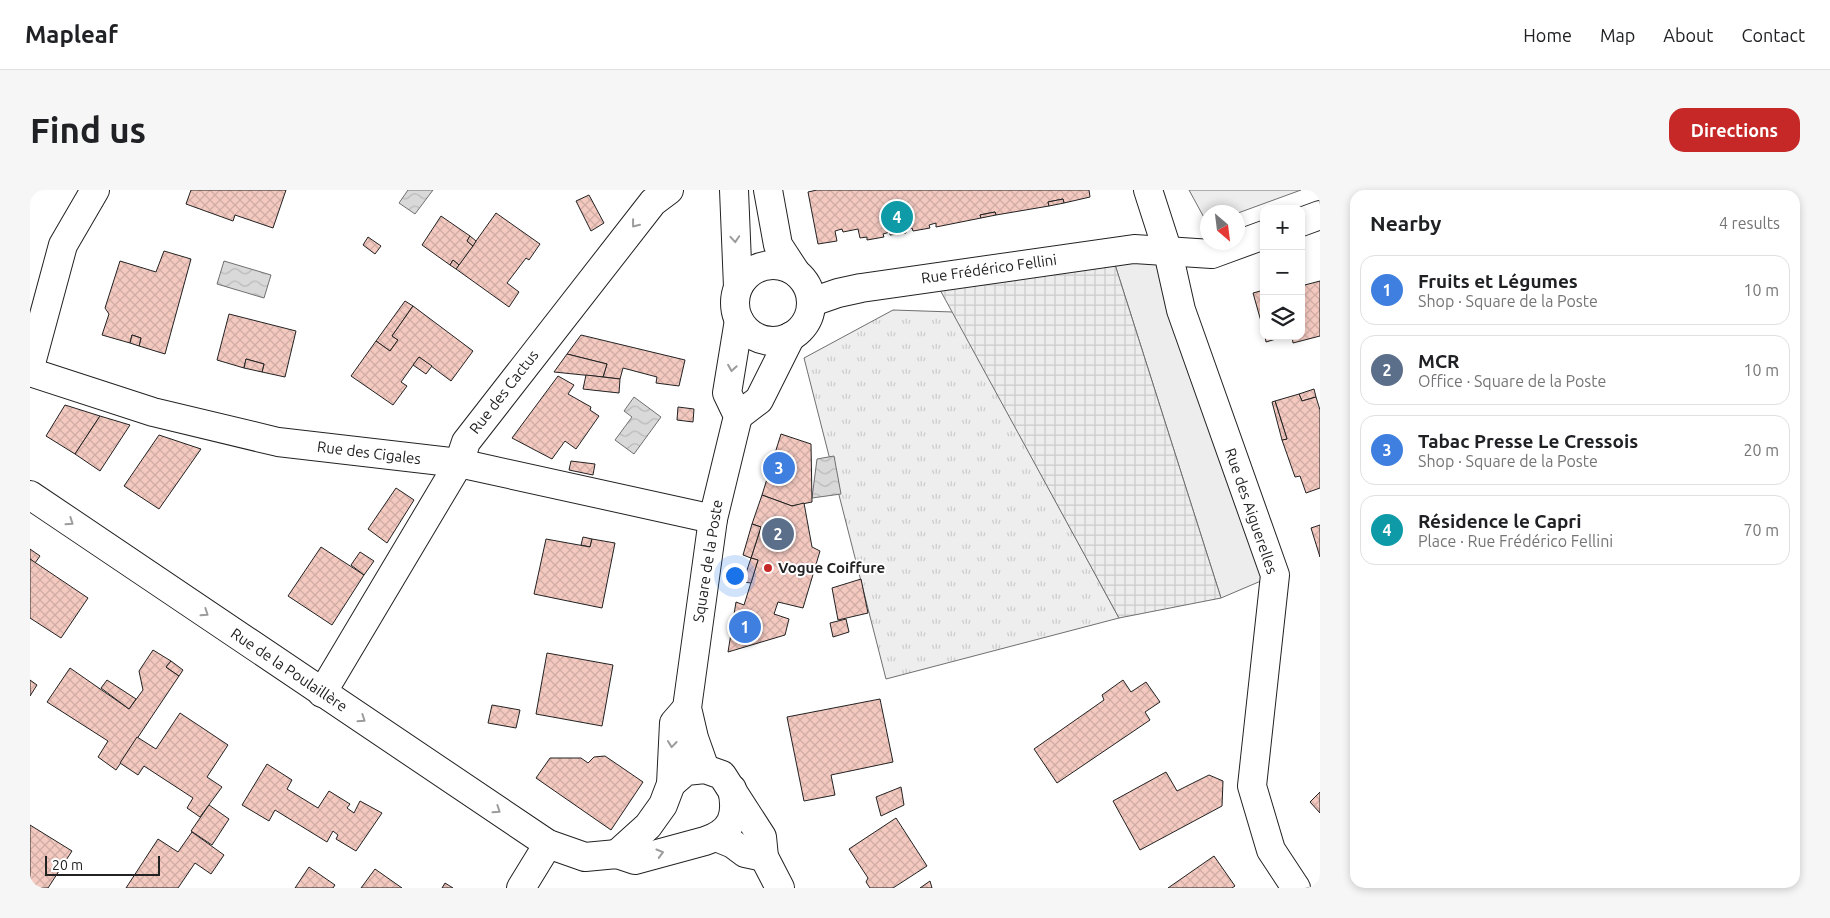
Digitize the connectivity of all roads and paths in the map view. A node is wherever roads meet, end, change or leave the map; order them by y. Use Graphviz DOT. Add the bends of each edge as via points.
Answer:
graph roads {
  1 [pos="95,190"];
  2 [pos="669,190"];
  3 [pos="734,190"];
  4 [pos="768,190"];
  5 [pos="1148,190"];
  6 [pos="1320,215"];
  7 [pos="1305,221"];
  8 [pos="1260,236"];
  9 [pos="1168,252"];
  10 [pos="795,271"];
  11 [pos="738,287"];
  12 [pos="812,302"];
  13 [pos="739,320"];
  14 [pos="792,336"];
  15 [pos="30,367"];
  16 [pos="30,372"];
  17 [pos="738,416"];
  18 [pos="459,463"];
  19 [pos="30,495"];
  20 [pos="713,519"];
  21 [pos="322,693"];
  22 [pos="686,708"];
  23 [pos="706,769"];
  24 [pos="732,789"];
  25 [pos="667,794"];
  26 [pos="710,839"];
  27 [pos="548,844"];
  28 [pos="617,854"];
  29 [pos="764,857"];
  30 [pos="521,888"];
  31 [pos="780,888"];
  32 [pos="1296,888"];
  1 -- 15 [label="street" via="64,246"];
  2 -- 18 [label="street, Rue des Cactus, one-way" via="653,202 547,336 466,442"];
  3 -- 11 [label="street, one-way"];
  4 -- 10 [label="street" via="778,245"];
  5 -- 9 [label="street, Rue des Aiguerelles"];
  6 -- 7 [label="street"];
  8 -- 9 [label="street, Rue Frédérico Fellini" via="1212,254"];
  9 -- 12 [label="street, Rue Frédérico Fellini" via="1134,249 907,280 838,293"];
  9 -- 32 [label="street, Rue des Aiguerelles" via="1181,310 1275,575 1252,786 1271,850"];
  10 -- 11 [label="street" via="782,265 761,266 747,275"];
  10 -- 12 [label="street" via="806,282"];
  11 -- 13 [label="street" via="735,303"];
  12 -- 14 [label="street" via="810,316"];
  13 -- 14 [label="street" via="749,332 762,339 776,341"];
  13 -- 17 [label="street, one-way" via="727,393"];
  14 -- 17 [label="street" via="759,400"];
  16 -- 18 [label="street, Rue des Cigales" via="153,412 278,442"];
  17 -- 20 [label="street, Square de la Poste"];
  18 -- 20 [label="street, Rue des Cigales"];
  18 -- 21 [label="street, Rue des Cactus"];
  19 -- 21 [label="street, Rue de la Poulaillère, one-way"];
  20 -- 22 [label="street, Square de la Poste"];
  21 -- 27 [label="street, Rue de la Poulaillère, one-way"];
  22 -- 23 [label="street, Square de la Poste"];
  22 -- 25 [label="street, Square de la Poste, one-way" via="674,723"];
  23 -- 24 [label="street" via="722,776"];
  23 -- 25 [label="street" via="686,771"];
  24 -- 26 [label="street" via="736,808 730,825"];
  24 -- 29 [label="street" via="762,837"];
  25 -- 26 [label="street, Square de la Poste" via="667,820 676,832 690,839"];
  25 -- 28 [label="street" via="648,826"];
  28 -- 26 [label="street, one-way" via="635,860"];
  26 -- 29 [label="street, Square de la Poste" via="733,844 745,852"];
  27 -- 28 [label="street, Rue de la Poulaillère" via="585,857"];
  27 -- 30 [label="street"];
  29 -- 31 [label="street"];
}
